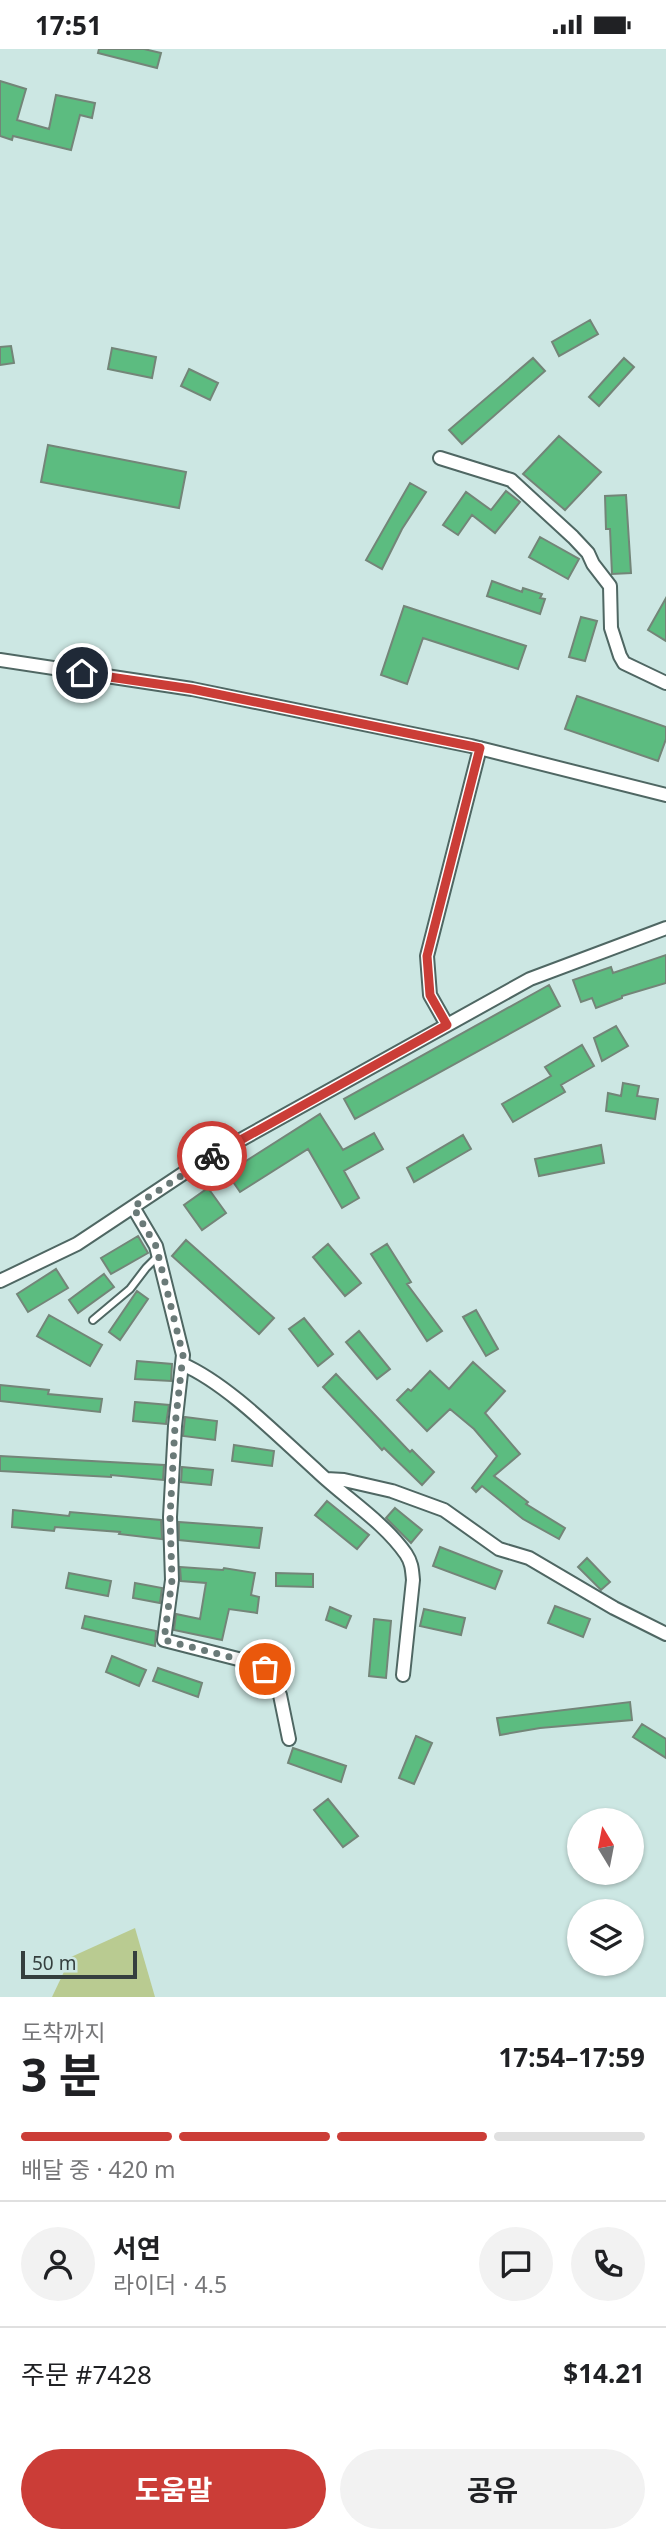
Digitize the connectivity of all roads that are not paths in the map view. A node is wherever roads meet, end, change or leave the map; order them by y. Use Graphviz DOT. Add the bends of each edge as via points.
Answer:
graph roads {
  1 [pos="440,458"];
  2 [pos="0,660"];
  3 [pos="666,683"];
  4 [pos="480,748"];
  5 [pos="666,795"];
  6 [pos="666,928"];
  7 [pos="447,1025"];
  8 [pos="133,1207"];
  9 [pos="158,1256"];
  10 [pos="0,1282"];
  11 [pos="93,1320"];
  12 [pos="182,1364"];
  13 [pos="326,1479"];
  14 [pos="666,1634"];
  15 [pos="403,1675"];
  16 [pos="289,1739"];
  1 -- 3 [label="street" via="510,480 573,537 610,586 611,628 624,663"];
  2 -- 4 [label="street" via="192,689"];
  4 -- 5 [label="street"];
  4 -- 7 [label="street" via="427,956 430,995"];
  6 -- 7 [label="street" via="530,979"];
  7 -- 8 [label="street" via="199,1163"];
  8 -- 9 [label="street"];
  8 -- 10 [label="street" via="77,1244"];
  9 -- 11 [label="lane" via="130,1289"];
  9 -- 12 [label="street"];
  12 -- 13 [label="street" via="200,1372"];
  12 -- 16 [label="street" via="170,1517 172,1580 164,1640 265,1669 280,1695"];
  13 -- 14 [label="street" via="392,1491 444,1510 499,1549 529,1558"];
  13 -- 15 [label="street" via="377,1523 412,1564"];
}
